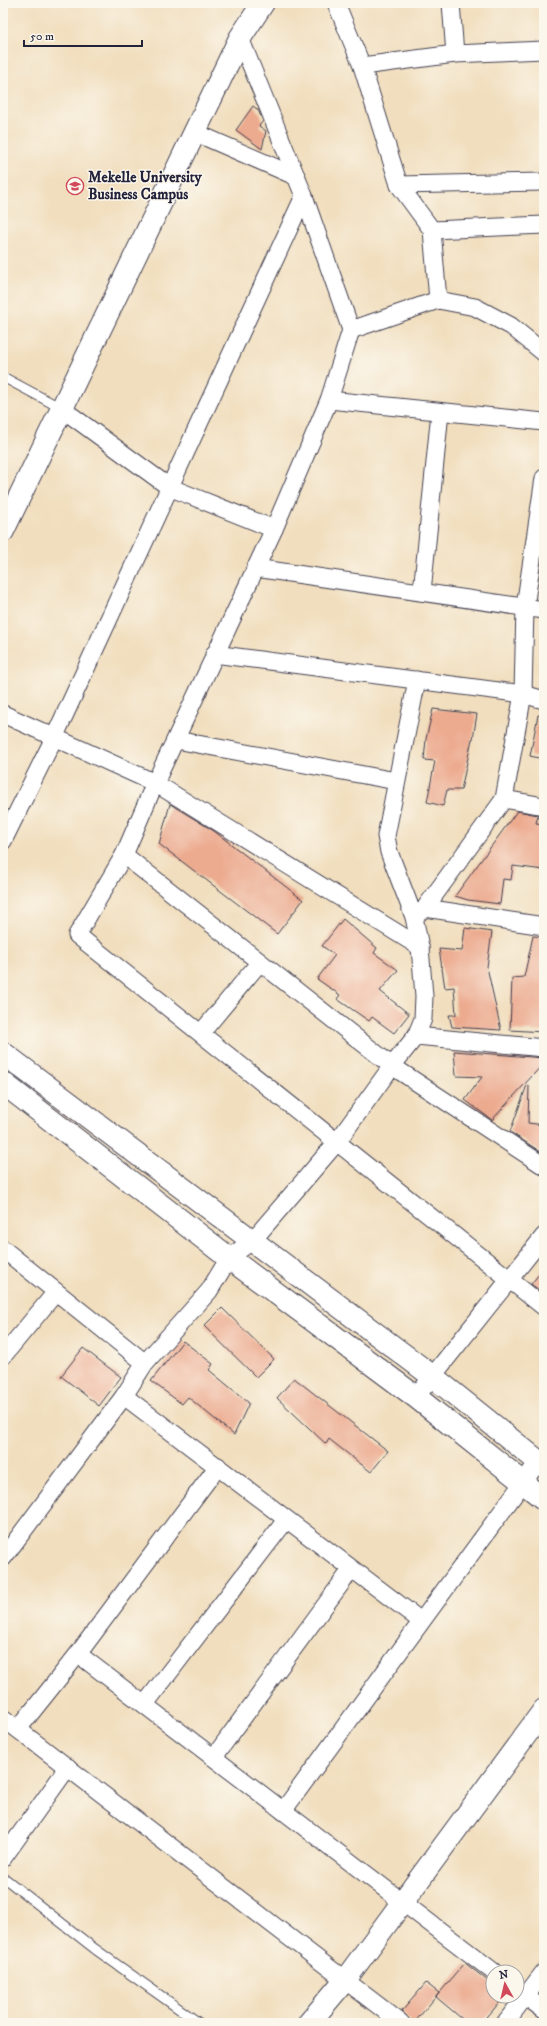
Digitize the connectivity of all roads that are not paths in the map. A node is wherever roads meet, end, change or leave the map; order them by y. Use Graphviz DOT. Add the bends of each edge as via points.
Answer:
graph roads {
  1 [pos="263,3"];
  2 [pos="336,3"];
  3 [pos="451,3"];
  4 [pos="240,38"];
  5 [pos="544,50"];
  6 [pos="455,54"];
  7 [pos="362,66"];
  8 [pos="194,132"];
  9 [pos="296,177"];
  10 [pos="544,182"];
  11 [pos="399,185"];
  12 [pos="304,196"];
  13 [pos="544,225"];
  14 [pos="432,230"];
  15 [pos="438,300"];
  16 [pos="350,330"];
  17 [pos="544,353"];
  18 [pos="3,377"];
  19 [pos="329,400"];
  20 [pos="61,408"];
  21 [pos="440,412"];
  22 [pos="544,422"];
  23 [pos="544,478"];
  24 [pos="169,487"];
  25 [pos="274,529"];
  26 [pos="3,531"];
  27 [pos="255,568"];
  28 [pos="422,592"];
  29 [pos="525,606"];
  30 [pos="544,610"];
  31 [pos="214,654"];
  32 [pos="417,680"];
  33 [pos="523,694"];
  34 [pos="544,700"];
  35 [pos="3,714"];
  36 [pos="54,738"];
  37 [pos="176,740"];
  38 [pos="396,781"];
  39 [pos="155,783"];
  40 [pos="504,799"];
  41 [pos="544,806"];
  42 [pos="3,841"];
  43 [pos="124,854"];
  44 [pos="419,912"];
  45 [pos="544,926"];
  46 [pos="420,947"];
  47 [pos="260,962"];
  48 [pos="200,1033"];
  49 [pos="416,1036"];
  50 [pos="544,1048"];
  51 [pos="3,1053"];
  52 [pos="392,1066"];
  53 [pos="3,1084"];
  54 [pos="114,1136"];
  55 [pos="337,1142"];
  56 [pos="96,1156"];
  57 [pos="544,1166"];
  58 [pos="544,1236"];
  59 [pos="253,1240"];
  60 [pos="3,1249"];
  61 [pos="229,1258"];
  62 [pos="510,1280"];
  63 [pos="56,1292"];
  64 [pos="544,1307"];
  65 [pos="3,1356"];
  66 [pos="145,1363"];
  67 [pos="432,1376"];
  68 [pos="124,1396"];
  69 [pos="416,1396"];
  70 [pos="541,1464"];
  71 [pos="218,1466"];
  72 [pos="523,1484"];
  73 [pos="544,1499"];
  74 [pos="286,1520"];
  75 [pos="3,1558"];
  76 [pos="352,1570"];
  77 [pos="421,1622"];
  78 [pos="78,1654"];
  79 [pos="145,1704"];
  80 [pos="544,1710"];
  81 [pos="3,1718"];
  82 [pos="18,1729"];
  83 [pos="214,1757"];
  84 [pos="68,1767"];
  85 [pos="283,1811"];
  86 [pos="3,1858"];
  87 [pos="3,1877"];
  88 [pos="402,1903"];
  89 [pos="485,1965"];
  90 [pos="544,1972"];
  91 [pos="345,1980"];
  92 [pos="525,1989"];
  93 [pos="525,1996"];
  94 [pos="515,2004"];
  95 [pos="544,2010"];
  96 [pos="199,2023"];
  97 [pos="309,2023"];
  98 [pos="400,2023"];
  99 [pos="505,2023"];
  1 -- 4 [label="street"];
  2 -- 7 [label="street"];
  3 -- 6 [label="street"];
  4 -- 8 [label="street"];
  4 -- 9 [label="street"];
  5 -- 6 [label="street"];
  6 -- 7 [label="street"];
  7 -- 11 [label="street"];
  8 -- 9 [label="street"];
  8 -- 20 [label="street"];
  9 -- 12 [label="street"];
  10 -- 11 [label="street"];
  11 -- 14 [label="street"];
  12 -- 16 [label="street"];
  12 -- 24 [label="street"];
  13 -- 14 [label="street"];
  14 -- 15 [label="street"];
  15 -- 16 [label="street"];
  15 -- 17 [label="street" via="475,308 511,326"];
  16 -- 19 [label="street"];
  18 -- 20 [label="lane"];
  19 -- 21 [label="street"];
  19 -- 25 [label="street"];
  20 -- 24 [label="street"];
  20 -- 26 [label="street"];
  21 -- 22 [label="street"];
  21 -- 28 [label="street"];
  23 -- 29 [label="street"];
  24 -- 25 [label="street"];
  24 -- 36 [label="street"];
  25 -- 27 [label="street"];
  27 -- 28 [label="street"];
  27 -- 31 [label="street"];
  28 -- 29 [label="street"];
  29 -- 30 [label="street"];
  29 -- 33 [label="street"];
  31 -- 32 [label="street"];
  31 -- 37 [label="street"];
  32 -- 33 [label="street"];
  32 -- 38 [label="street"];
  33 -- 34 [label="street"];
  33 -- 40 [label="street"];
  35 -- 36 [label="street"];
  36 -- 39 [label="street"];
  36 -- 42 [label="street"];
  37 -- 38 [label="street"];
  37 -- 39 [label="street"];
  38 -- 44 [label="street" via="386,836 389,852"];
  39 -- 43 [label="street"];
  39 -- 46 [label="street"];
  40 -- 41 [label="street"];
  40 -- 44 [label="street"];
  43 -- 47 [label="street"];
  43 -- 48 [label="street" via="77,935"];
  44 -- 45 [label="street"];
  44 -- 46 [label="street"];
  46 -- 49 [label="street" via="424,996 422,1019"];
  47 -- 48 [label="street"];
  47 -- 52 [label="street"];
  48 -- 55 [label="street"];
  49 -- 50 [label="street"];
  49 -- 52 [label="street"];
  51 -- 54 [label="street"];
  52 -- 55 [label="street"];
  52 -- 57 [label="street"];
  53 -- 56 [label="street"];
  54 -- 56 [label="street"];
  54 -- 59 [label="street"];
  55 -- 59 [label="street"];
  55 -- 62 [label="street"];
  56 -- 61 [label="street"];
  58 -- 62 [label="street"];
  59 -- 61 [label="street"];
  59 -- 67 [label="street"];
  60 -- 63 [label="street"];
  61 -- 66 [label="street" via="209,1291"];
  61 -- 69 [label="street"];
  62 -- 64 [label="street"];
  62 -- 67 [label="street"];
  63 -- 65 [label="street"];
  63 -- 66 [label="street"];
  66 -- 68 [label="street"];
  67 -- 69 [label="street"];
  67 -- 70 [label="street"];
  68 -- 71 [label="street"];
  68 -- 75 [label="street"];
  69 -- 72 [label="street"];
  70 -- 72 [label="street"];
  71 -- 74 [label="street"];
  71 -- 78 [label="street"];
  72 -- 73 [label="street"];
  72 -- 77 [label="street"];
  74 -- 76 [label="street"];
  74 -- 79 [label="street"];
  76 -- 77 [label="street"];
  76 -- 83 [label="street"];
  77 -- 85 [label="street"];
  78 -- 79 [label="street"];
  78 -- 82 [label="street"];
  79 -- 83 [label="street"];
  80 -- 88 [label="street"];
  81 -- 82 [label="street"];
  82 -- 84 [label="street"];
  83 -- 85 [label="street"];
  84 -- 86 [label="street"];
  84 -- 91 [label="street"];
  85 -- 88 [label="street"];
  87 -- 96 [label="lane" via="95,1949"];
  88 -- 89 [label="street"];
  88 -- 91 [label="street"];
  90 -- 92 [label="street"];
  91 -- 97 [label="street"];
  91 -- 98 [label="street"];
  93 -- 95 [label="street"];
  94 -- 99 [label="street"];
}
